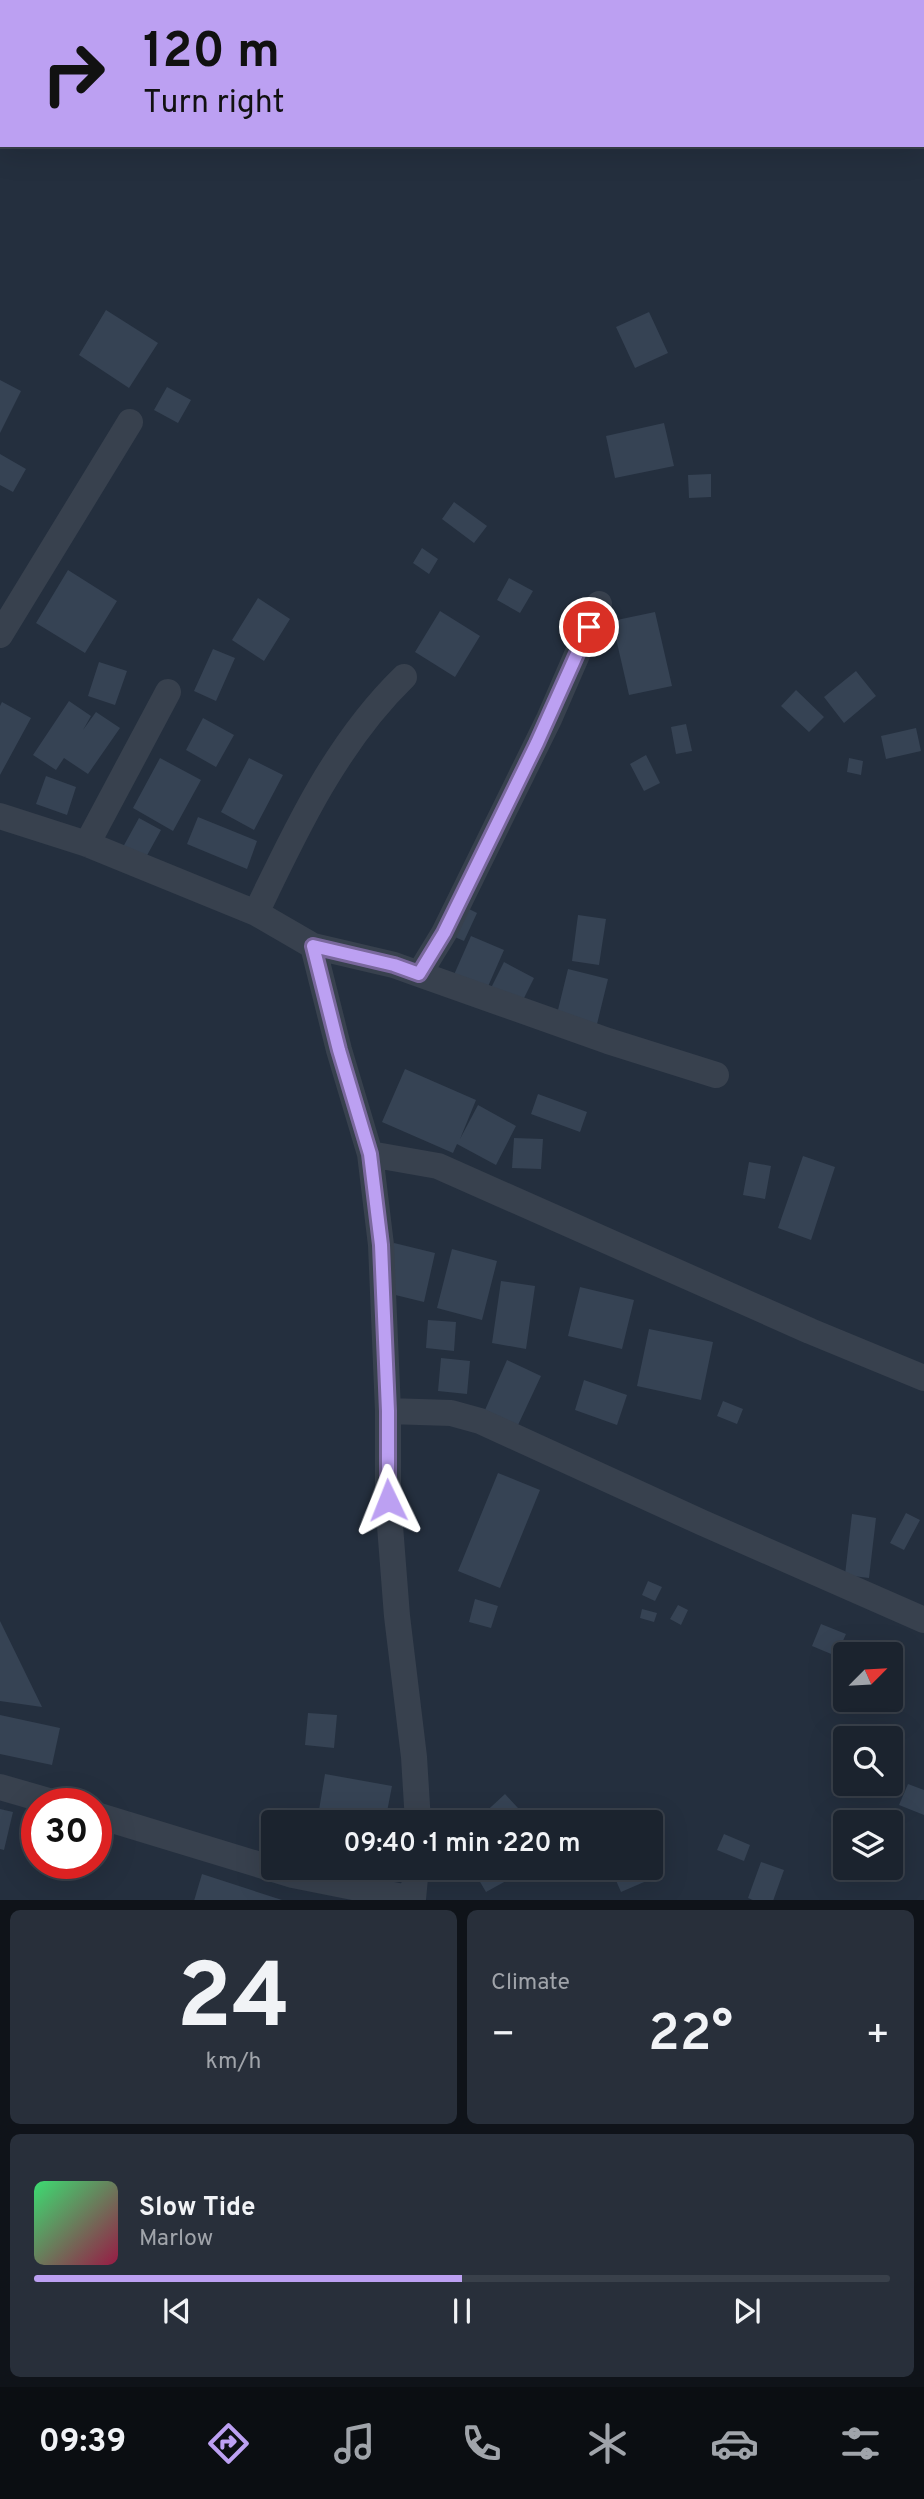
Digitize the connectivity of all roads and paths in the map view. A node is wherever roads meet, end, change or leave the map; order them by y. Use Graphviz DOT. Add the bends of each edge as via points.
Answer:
graph roads {
  1 [pos="130,422"];
  2 [pos="599,604"];
  3 [pos="0,635"];
  4 [pos="404,677"];
  5 [pos="168,692"];
  6 [pos="0,816"];
  7 [pos="87,844"];
  8 [pos="256,913"];
  9 [pos="313,946"];
  10 [pos="419,974"];
  11 [pos="716,1075"];
  12 [pos="370,1154"];
  13 [pos="924,1378"];
  14 [pos="388,1411"];
  15 [pos="924,1620"];
  16 [pos="0,1787"];
  17 [pos="21,1793"];
  18 [pos="417,1810"];
  19 [pos="112,1820"];
  20 [pos="261,1865"];
  21 [pos="318,1880"];
  22 [pos="415,1880"];
  1 -- 3 [label="street"];
  2 -- 10 [label="street" via="537,743 444,933"];
  4 -- 8 [label="street" via="380,701 327,774"];
  5 -- 7 [label="street"];
  6 -- 7 [label="street"];
  7 -- 8 [label="street"];
  8 -- 9 [label="street"];
  9 -- 10 [label="street"];
  9 -- 12 [label="street"];
  10 -- 11 [label="street"];
  12 -- 13 [label="street" via="438,1166"];
  12 -- 14 [label="street" via="381,1245"];
  14 -- 15 [label="street" via="451,1413 480,1421"];
  14 -- 18 [label="street" via="388,1500"];
  16 -- 17 [label="street"];
  19 -- 20 [label="street"];
  21 -- 22 [label="street" via="413,1899"];
}
